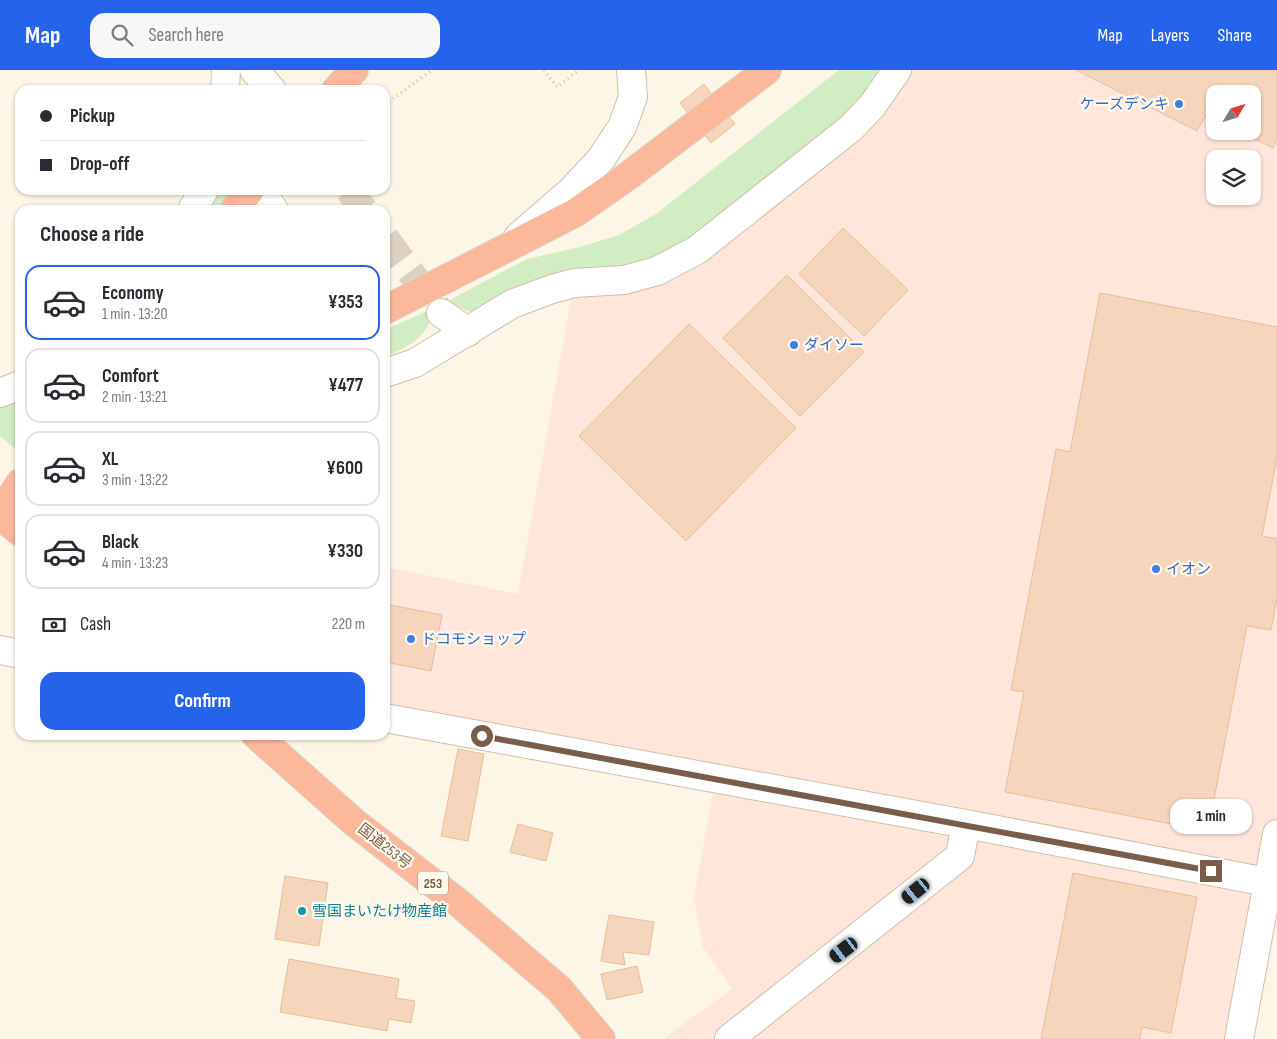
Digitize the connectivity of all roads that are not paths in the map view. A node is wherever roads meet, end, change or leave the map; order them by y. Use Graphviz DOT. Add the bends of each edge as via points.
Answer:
graph roads {
  1 [pos="226,70"];
  2 [pos="254,70"];
  3 [pos="354,70"];
  4 [pos="630,70"];
  5 [pos="767,70"];
  6 [pos="898,70"];
  7 [pos="225,85"];
  8 [pos="268,85"];
  9 [pos="340,85"];
  10 [pos="246,195"];
  11 [pos="238,205"];
  12 [pos="502,250"];
  13 [pos="390,307"];
  14 [pos="441,313"];
  15 [pos="468,332"];
  16 [pos="390,371"];
  17 [pos="15,387"];
  18 [pos="0,392"];
  19 [pos="15,491"];
  20 [pos="15,504"];
  21 [pos="0,514"];
  22 [pos="15,528"];
  23 [pos="0,650"];
  24 [pos="15,653"];
  25 [pos="390,719"];
  26 [pos="262,740"];
  27 [pos="966,824"];
  28 [pos="1277,834"];
  29 [pos="1272,883"];
  30 [pos="601,1039"];
  31 [pos="729,1039"];
  32 [pos="1239,1039"];
  1 -- 7 [label="street"];
  2 -- 8 [label="street"];
  3 -- 9 [label="highway"];
  4 -- 12 [label="street" via="633,97 622,127 601,159 571,191"];
  5 -- 12 [label="highway" via="575,213"];
  6 -- 15 [label="street" via="872,106 850,128 697,250 657,271 624,280 574,283 552,289 512,304"];
  10 -- 11 [label="highway"];
  12 -- 13 [label="highway"];
  14 -- 15 [label="street"];
  15 -- 16 [label="street" via="414,363"];
  17 -- 18 [label="street"];
  19 -- 21 [label="highway"];
  20 -- 21 [label="highway"];
  21 -- 22 [label="highway"];
  23 -- 24 [label="street"];
  25 -- 27 [label="street"];
  26 -- 30 [label="highway, 国道253号 / 253" via="355,823 460,904 559,989"];
  27 -- 29 [label="street"];
  27 -- 31 [label="street" via="960,856"];
  28 -- 29 [label="street"];
  29 -- 32 [label="street"];
}
